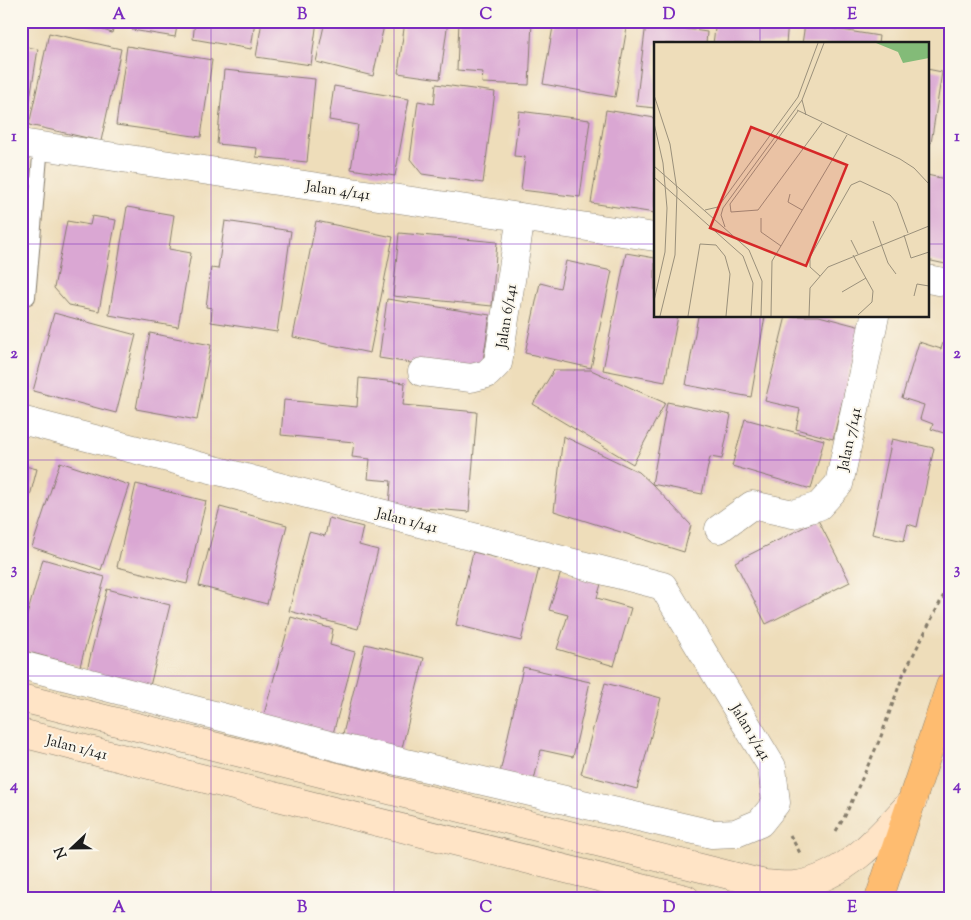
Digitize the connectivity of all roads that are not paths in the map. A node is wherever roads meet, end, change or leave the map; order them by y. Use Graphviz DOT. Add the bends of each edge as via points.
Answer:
graph roads {
  1 [pos="31,144"];
  2 [pos="522,217"];
  3 [pos="654,237"];
  4 [pos="928,279"];
  5 [pos="950,283"];
  6 [pos="28,297"];
  7 [pos="875,318"];
  8 [pos="422,372"];
  9 [pos="21,420"];
  10 [pos="719,530"];
  11 [pos="21,665"];
  12 [pos="950,686"];
  13 [pos="21,698"];
  14 [pos="21,733"];
  15 [pos="913,800"];
  16 [pos="686,899"];
  17 [pos="879,899"];
  1 -- 2 [label="street, Jalan 4/141"];
  1 -- 6 [label="lane"];
  2 -- 3 [label="street, Jalan 4/141"];
  2 -- 8 [label="street, Jalan 6/141" via="498,363 487,374 471,378"];
  4 -- 5 [label="street"];
  7 -- 10 [label="street, Jalan 7/141" via="840,484 819,506 793,514 752,505"];
  9 -- 11 [label="street, Jalan 1/141" via="663,586 772,767 776,803 760,823 736,833 712,834 342,748"];
  12 -- 15 [label="highway"];
  13 -- 15 [label="street" via="765,884 796,885 826,876 859,856"];
  14 -- 16 [label="street, Jalan 1/141"];
  15 -- 17 [label="highway"];
}
